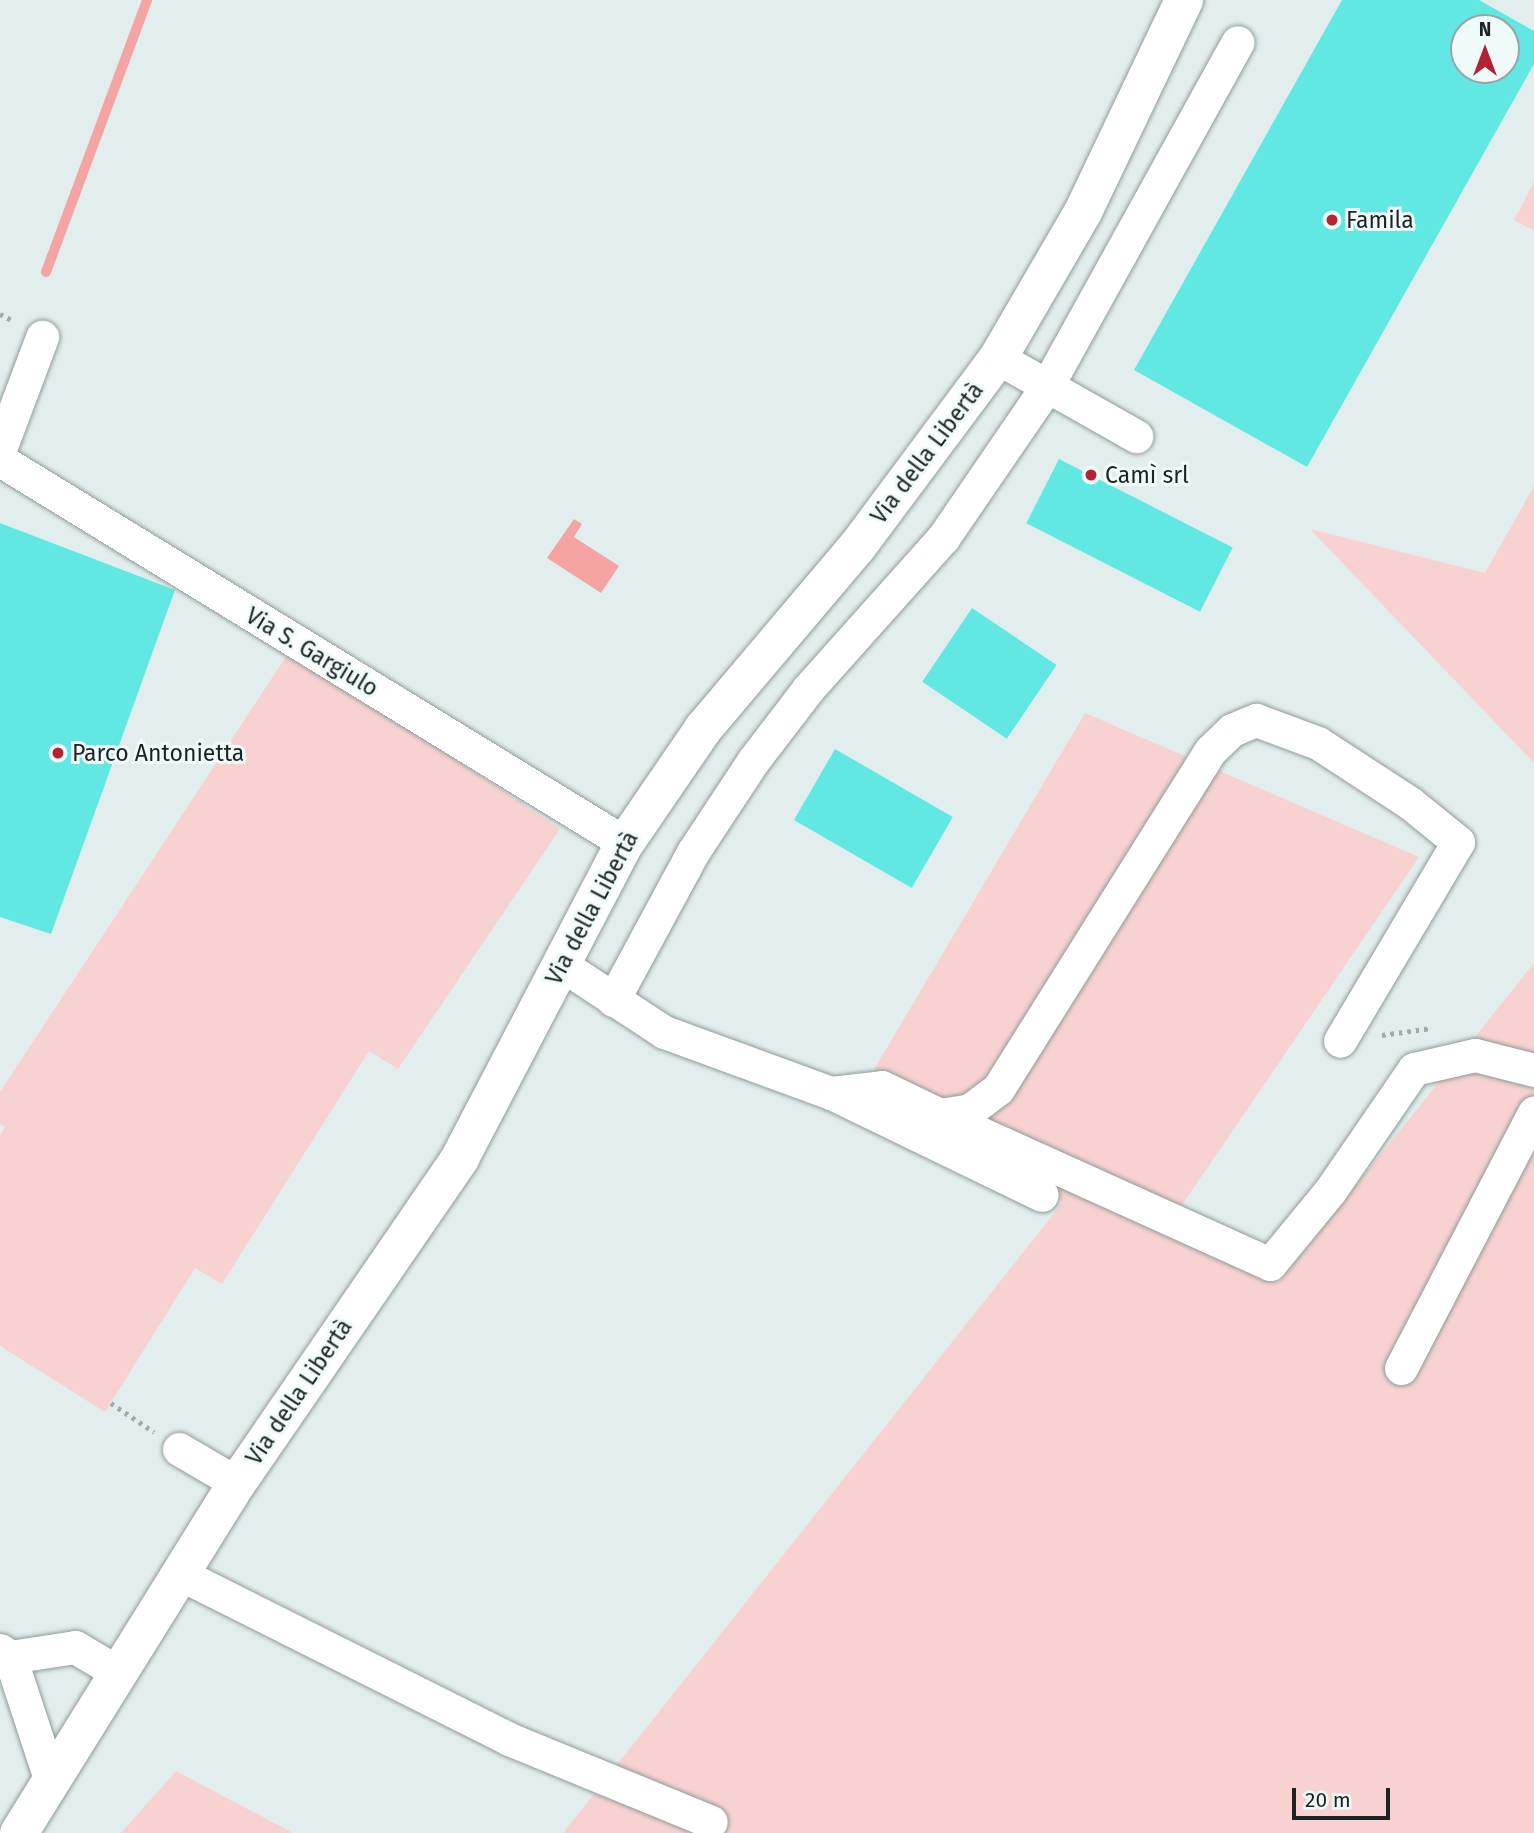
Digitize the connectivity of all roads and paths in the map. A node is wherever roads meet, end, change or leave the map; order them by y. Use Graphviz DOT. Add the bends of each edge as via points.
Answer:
graph roads {
  1 [pos="1184,0"];
  2 [pos="1238,42"];
  3 [pos="42,337"];
  4 [pos="998,358"];
  5 [pos="1047,386"];
  6 [pos="1136,436"];
  7 [pos="0,449"];
  8 [pos="0,460"];
  9 [pos="625,843"];
  10 [pos="562,965"];
  11 [pos="612,1000"];
  12 [pos="1340,1041"];
  13 [pos="1534,1070"];
  14 [pos="831,1093"];
  15 [pos="1534,1113"];
  16 [pos="940,1115"];
  17 [pos="1042,1195"];
  18 [pos="1401,1368"];
  19 [pos="111,1403"];
  20 [pos="179,1448"];
  21 [pos="237,1483"];
  22 [pos="180,1574"];
  23 [pos="5,1653"];
  24 [pos="119,1673"];
  25 [pos="33,1716"];
  26 [pos="78,1739"];
  27 [pos="51,1782"];
  28 [pos="711,1822"];
  29 [pos="19,1833"];
  1 -- 4 [label="main road, Via della Libertà" via="1083,212"];
  2 -- 5 [label="street"];
  3 -- 7 [label="street"];
  4 -- 5 [label="street"];
  4 -- 9 [label="main road, Via della Libertà" via="857,547 704,729"];
  5 -- 6 [label="street"];
  5 -- 11 [label="street" via="943,538 808,689 753,761 693,852"];
  8 -- 9 [label="street, Via S. Gargiulo"];
  9 -- 10 [label="main road, Via della Libertà"];
  10 -- 11 [label="street"];
  10 -- 21 [label="main road, Via della Libertà" via="460,1158"];
  11 -- 14 [label="street" via="664,1031"];
  12 -- 16 [label="street" via="1458,842 1410,803 1318,743 1256,720 1232,730 1210,751 998,1089 970,1110"];
  13 -- 16 [label="street" via="1475,1055 1414,1069 1330,1191 1270,1264"];
  14 -- 16 [label="street" via="882,1087"];
  14 -- 17 [label="street"];
  15 -- 18 [label="street"];
  19 -- 20 [label="path"];
  20 -- 21 [label="street"];
  21 -- 22 [label="main road, Via della Libertà"];
  22 -- 24 [label="main road, Via della Libertà"];
  22 -- 28 [label="street" via="509,1739"];
  23 -- 24 [label="street" via="75,1647"];
  23 -- 25 [label="street"];
  24 -- 26 [label="main road, Via della Libertà"];
  25 -- 26 [label="street" via="51,1734"];
  25 -- 27 [label="street"];
  26 -- 27 [label="main road, Via della Libertà"];
  27 -- 29 [label="main road, Via della Libertà"];
}
